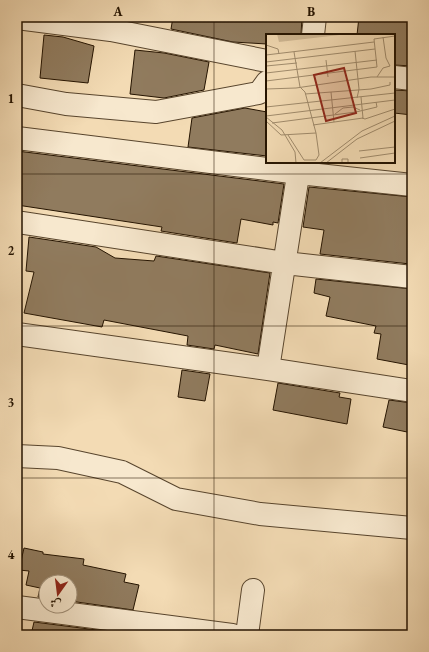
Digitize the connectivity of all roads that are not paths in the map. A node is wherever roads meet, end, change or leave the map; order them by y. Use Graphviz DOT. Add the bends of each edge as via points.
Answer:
graph roads {
  1 [pos="315,17"];
  2 [pos="17,18"];
  3 [pos="313,34"];
  4 [pos="266,61"];
  5 [pos="395,77"];
  6 [pos="412,79"];
  7 [pos="266,83"];
  8 [pos="17,95"];
  9 [pos="17,138"];
  10 [pos="300,167"];
  11 [pos="412,185"];
  12 [pos="17,222"];
  13 [pos="285,263"];
  14 [pos="412,277"];
  15 [pos="17,334"];
  16 [pos="268,369"];
  17 [pos="412,391"];
  18 [pos="17,456"];
  19 [pos="412,528"];
  20 [pos="253,590"];
  21 [pos="17,607"];
  22 [pos="232,635"];
  23 [pos="246,635"];
  1 -- 3 [label="street"];
  2 -- 4 [label="street" via="111,30"];
  5 -- 6 [label="street"];
  7 -- 8 [label="street" via="259,93 156,112 66,104"];
  9 -- 10 [label="street"];
  10 -- 11 [label="street"];
  10 -- 13 [label="street"];
  12 -- 13 [label="street"];
  13 -- 14 [label="street"];
  13 -- 16 [label="street"];
  15 -- 16 [label="street"];
  16 -- 17 [label="street"];
  18 -- 19 [label="street" via="58,458 122,472 176,499 260,514"];
  20 -- 23 [label="street"];
  21 -- 22 [label="street"];
}
